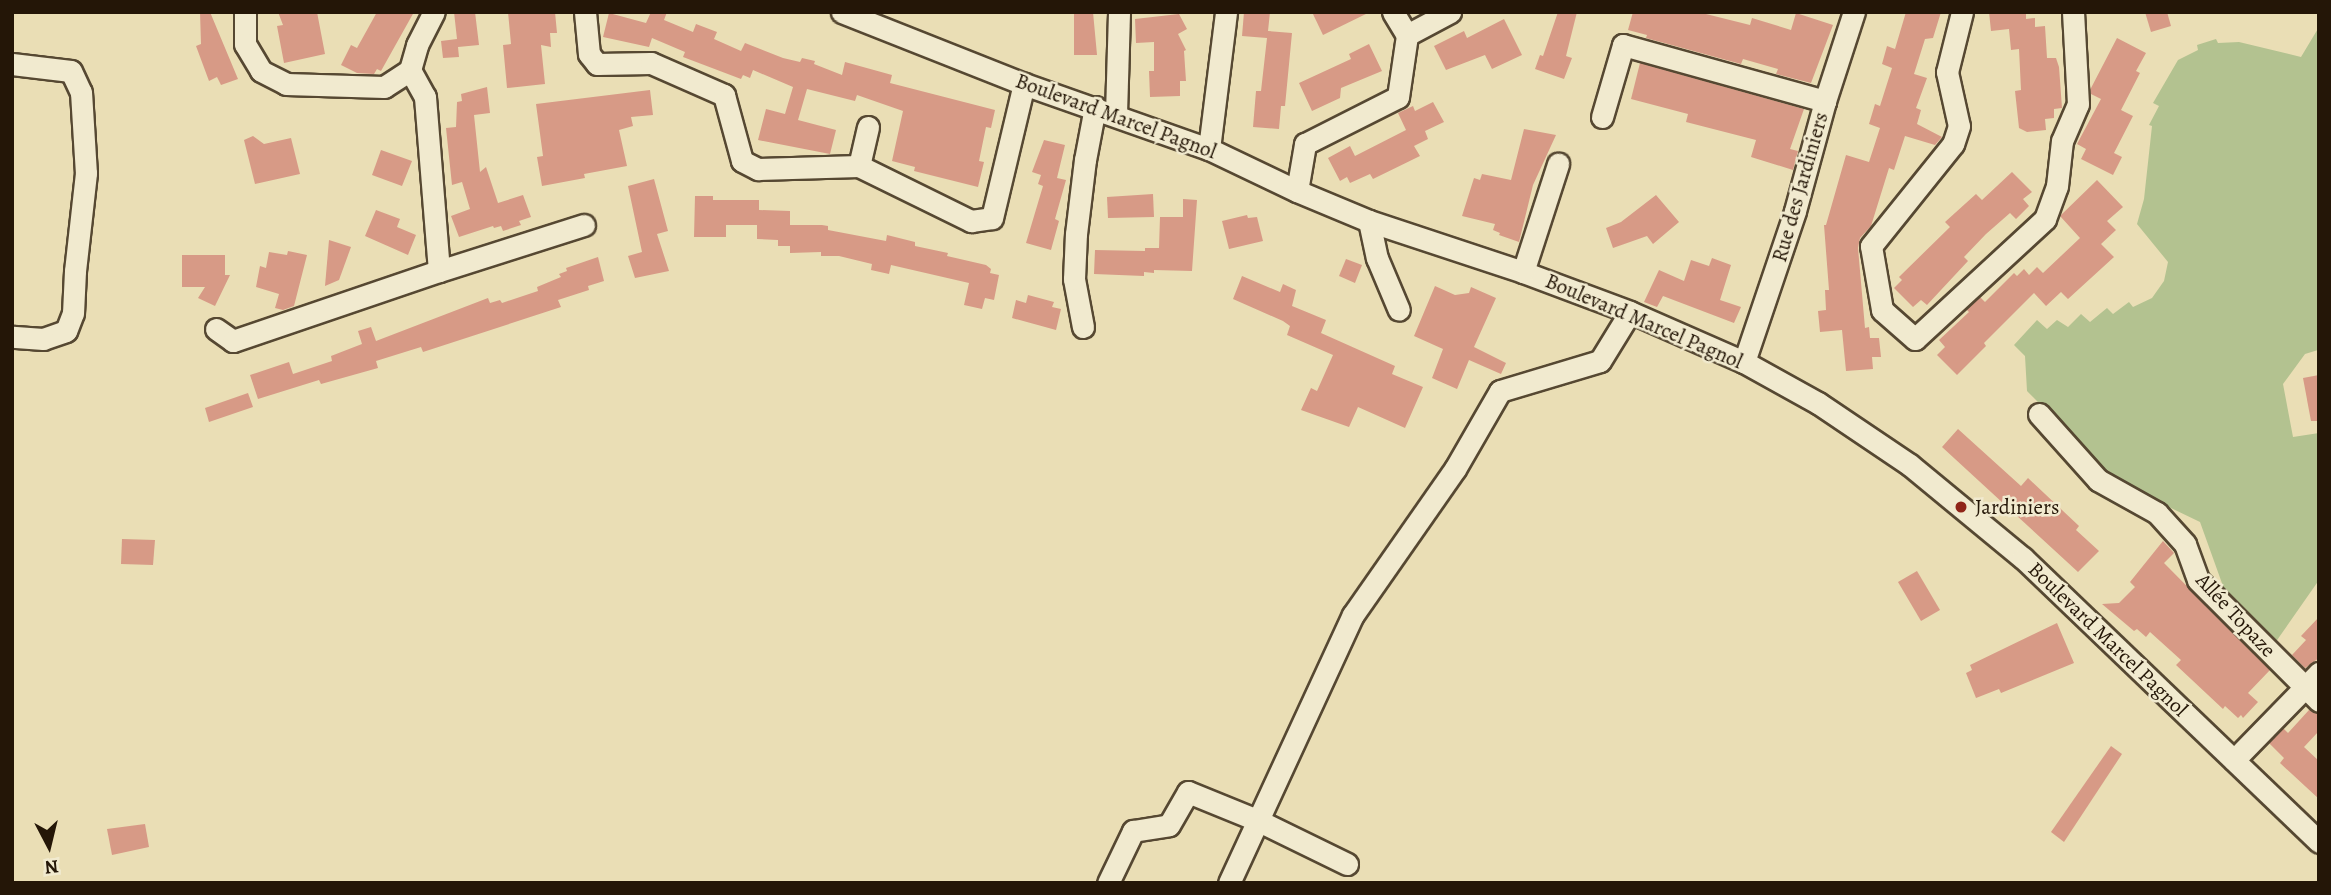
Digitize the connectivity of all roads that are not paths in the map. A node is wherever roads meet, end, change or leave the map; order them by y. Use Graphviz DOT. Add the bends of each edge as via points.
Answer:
graph roads {
  1 [pos="245,12"];
  2 [pos="434,12"];
  3 [pos="585,12"];
  4 [pos="842,12"];
  5 [pos="1119,12"];
  6 [pos="1226,12"];
  7 [pos="1394,12"];
  8 [pos="1854,12"];
  9 [pos="1962,12"];
  10 [pos="2073,12"];
  11 [pos="1448,13"];
  12 [pos="1406,35"];
  13 [pos="12,64"];
  14 [pos="410,70"];
  15 [pos="1024,84"];
  16 [pos="1825,101"];
  17 [pos="1095,107"];
  18 [pos="1116,114"];
  19 [pos="1602,117"];
  20 [pos="868,127"];
  21 [pos="1209,149"];
  22 [pos="1558,164"];
  23 [pos="859,166"];
  24 [pos="1297,191"];
  25 [pos="1369,221"];
  26 [pos="584,225"];
  27 [pos="439,271"];
  28 [pos="1523,272"];
  29 [pos="1399,310"];
  30 [pos="1630,312"];
  31 [pos="1083,327"];
  32 [pos="216,329"];
  33 [pos="12,337"];
  34 [pos="1744,362"];
  35 [pos="2039,414"];
  36 [pos="2314,687"];
  37 [pos="2234,760"];
  38 [pos="1259,821"];
  39 [pos="2319,842"];
  40 [pos="1347,864"];
  41 [pos="1108,883"];
  42 [pos="1229,883"];
  1 -- 14 [label="street" via="245,44 261,71 286,84 384,87"];
  2 -- 14 [label="street"];
  3 -- 23 [label="street" via="589,54 597,64 651,62 724,95 741,161 758,169"];
  4 -- 15 [label="street, Boulevard Marcel Pagnol"];
  5 -- 18 [label="street"];
  6 -- 21 [label="street"];
  7 -- 12 [label="street"];
  8 -- 16 [label="street, Rue des Jardiniers"];
  9 -- 10 [label="street" via="1947,72 1958,126 1953,144 1871,246 1882,310 1915,339 2045,219 2057,186 2062,141 2078,104"];
  11 -- 12 [label="street"];
  12 -- 24 [label="street" via="1398,97 1304,144"];
  13 -- 33 [label="street" via="71,71 81,92 86,173 74,313 66,331 43,339"];
  14 -- 27 [label="street" via="425,97"];
  15 -- 17 [label="street, Boulevard Marcel Pagnol"];
  15 -- 23 [label="street" via="992,218 971,221"];
  16 -- 19 [label="street" via="1623,45"];
  16 -- 34 [label="street, Rue des Jardiniers" via="1795,211"];
  17 -- 18 [label="street, Boulevard Marcel Pagnol"];
  17 -- 31 [label="street" via="1076,234 1074,279"];
  18 -- 21 [label="street, Boulevard Marcel Pagnol"];
  20 -- 23 [label="street"];
  21 -- 24 [label="street, Boulevard Marcel Pagnol"];
  22 -- 28 [label="street"];
  24 -- 25 [label="street, Boulevard Marcel Pagnol"];
  25 -- 28 [label="street, Boulevard Marcel Pagnol"];
  25 -- 29 [label="street" via="1377,258"];
  26 -- 27 [label="street"];
  27 -- 32 [label="street" via="233,341"];
  28 -- 30 [label="street, Boulevard Marcel Pagnol"];
  30 -- 34 [label="street, Boulevard Marcel Pagnol"];
  30 -- 38 [label="street" via="1600,361 1500,391 1455,469 1353,615"];
  34 -- 37 [label="street, Boulevard Marcel Pagnol" via="1818,403 1910,465 2023,558"];
  35 -- 36 [label="street, Allée Topaze" via="2098,480 2157,513 2185,544 2198,580"];
  36 -- 37 [label="street"];
  37 -- 39 [label="street, Boulevard Marcel Pagnol"];
  38 -- 40 [label="street"];
  38 -- 41 [label="street" via="1188,792 1170,825 1133,831"];
  38 -- 42 [label="street"];
}
